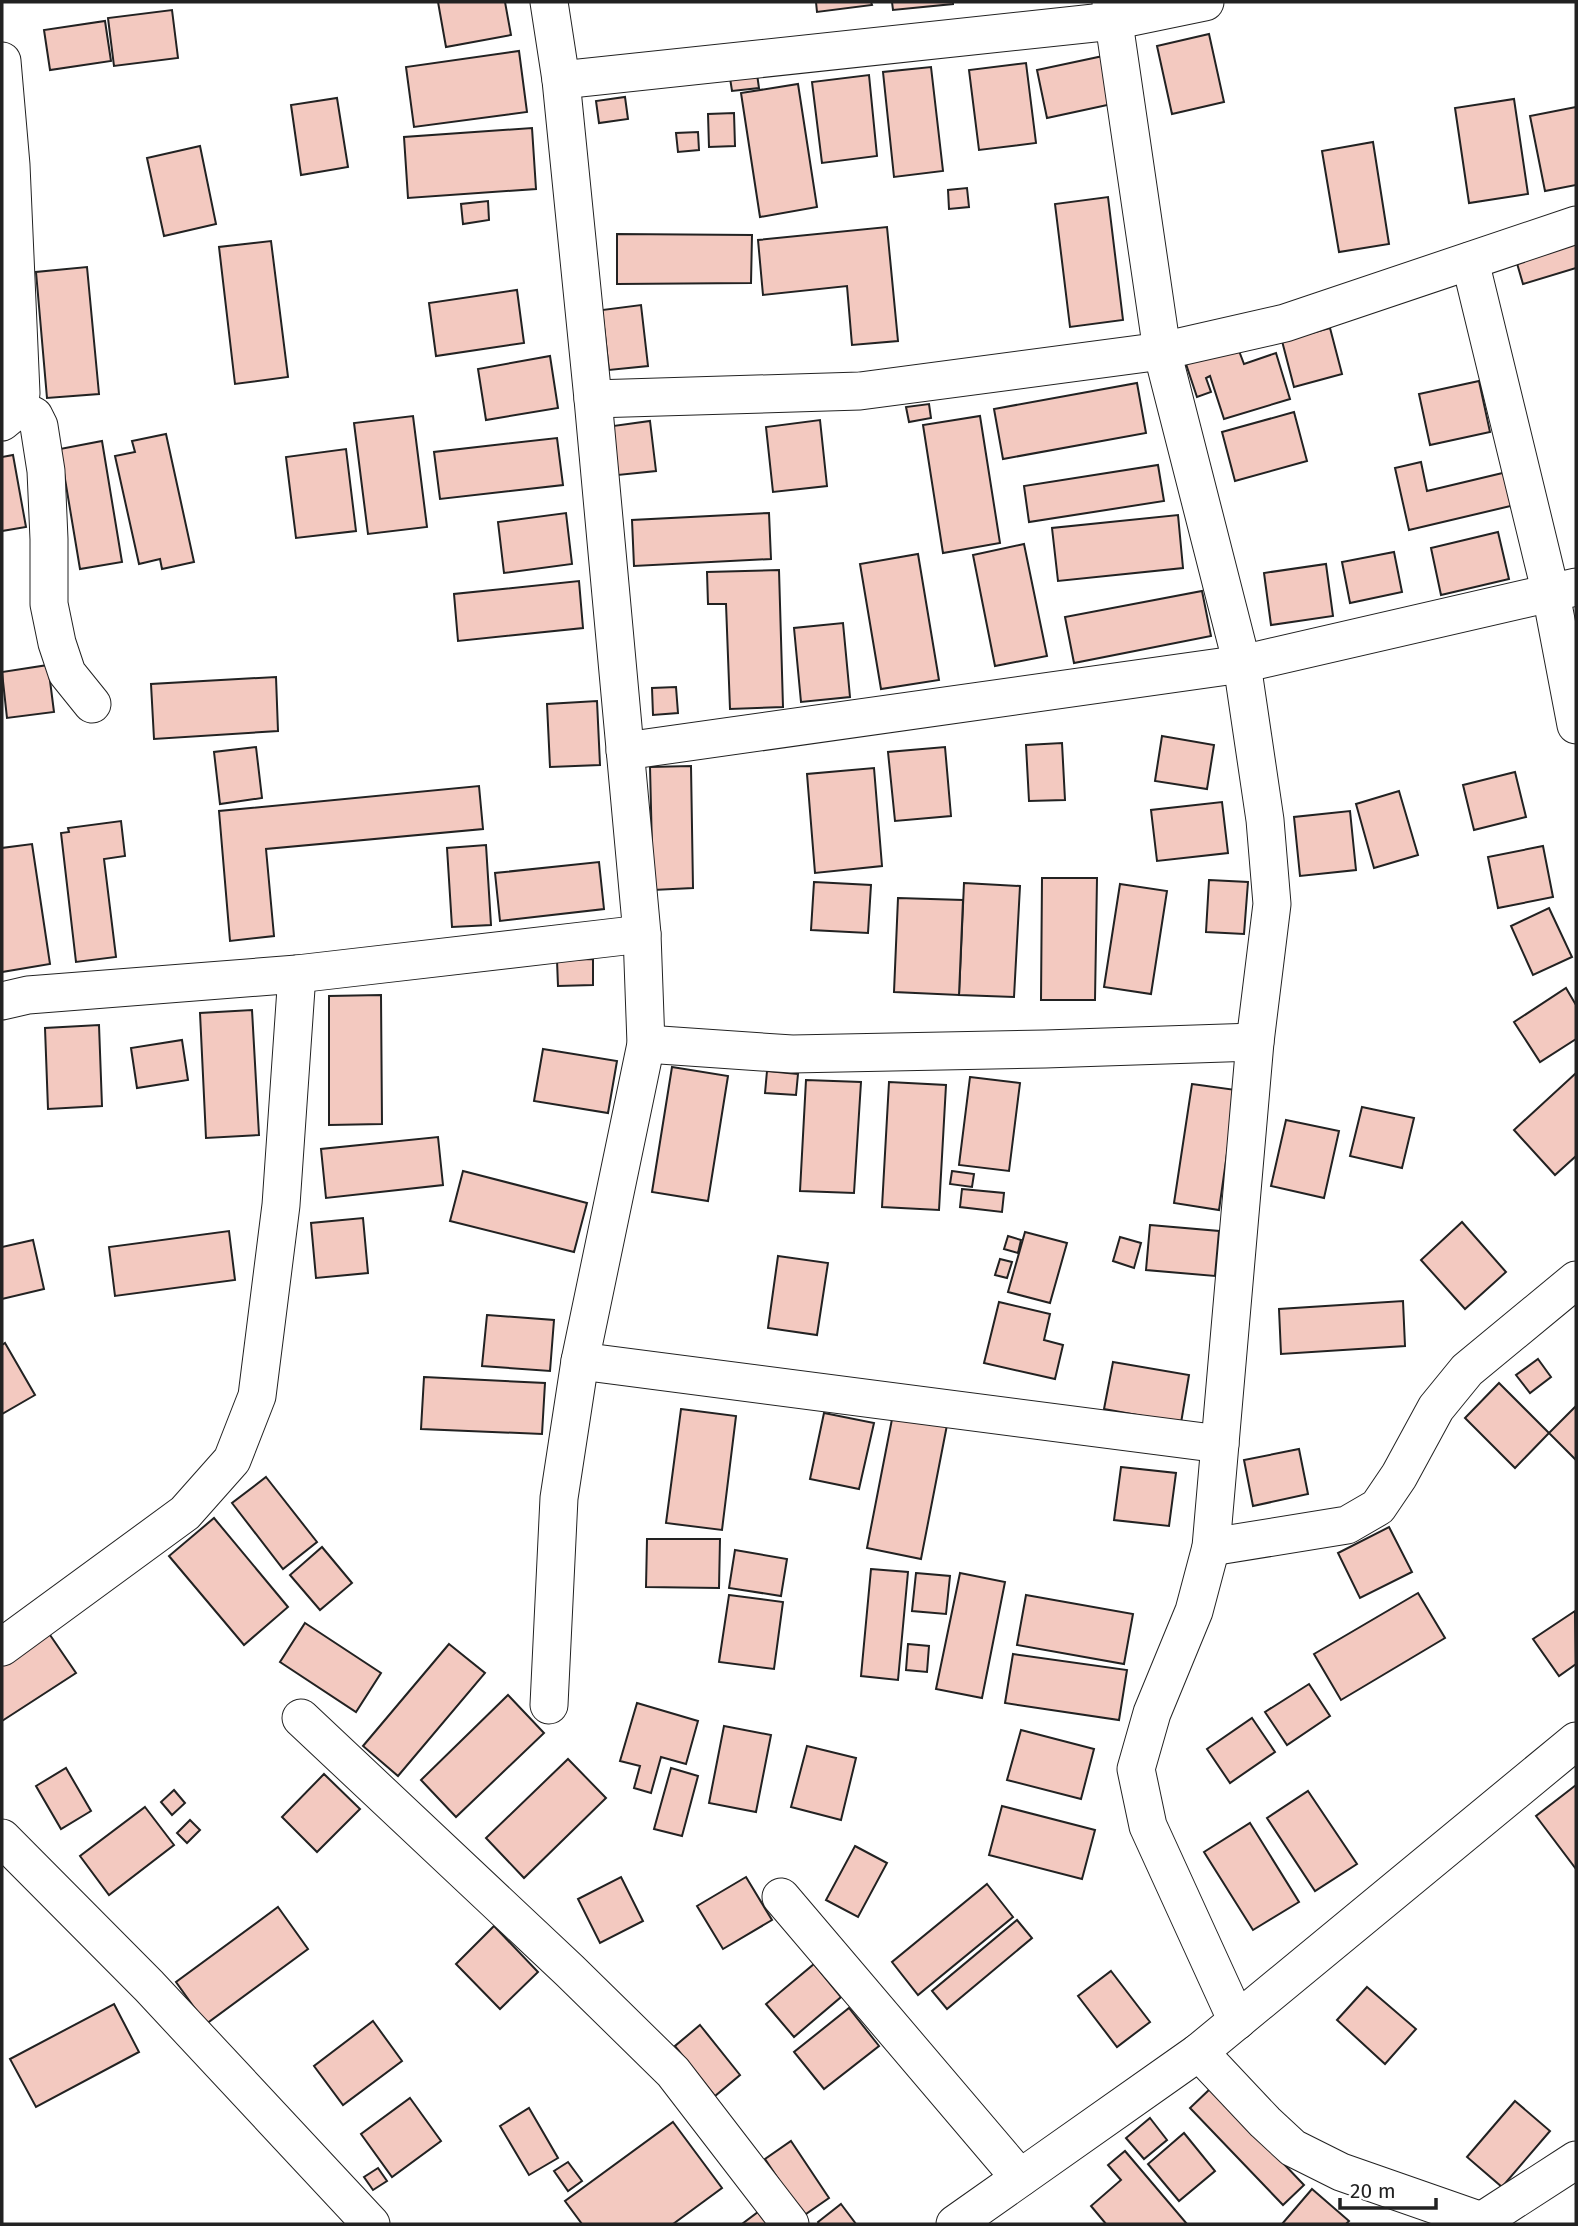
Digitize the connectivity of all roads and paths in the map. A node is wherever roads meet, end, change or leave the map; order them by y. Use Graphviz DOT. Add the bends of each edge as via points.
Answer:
graph roads {
  1 [pos="549,2"];
  2 [pos="1205,2"];
  3 [pos="1112,11"];
  4 [pos="2,61"];
  5 [pos="561,80"];
  6 [pos="1576,225"];
  7 [pos="1470,261"];
  8 [pos="1161,351"];
  9 [pos="593,399"];
  10 [pos="10,415"];
  11 [pos="1564,590"];
  12 [pos="1242,664"];
  13 [pos="92,704"];
  14 [pos="1576,725"];
  15 [pos="625,751"];
  16 [pos="642,934"];
  17 [pos="297,974"];
  18 [pos="2,1001"];
  19 [pos="1255,1042"];
  20 [pos="646,1044"];
  21 [pos="1576,1280"];
  22 [pos="580,1361"];
  23 [pos="1220,1444"];
  24 [pos="1211,1547"];
  25 [pos="2,1647"];
  26 [pos="549,1704"];
  27 [pos="301,1718"];
  28 [pos="1576,1741"];
  29 [pos="2,1838"];
  30 [pos="780,1897"];
  31 [pos="1237,2021"];
  32 [pos="1199,2052"];
  33 [pos="1576,2160"];
  34 [pos="1020,2178"];
  35 [pos="1482,2223"];
  36 [pos="371,2224"];
  37 [pos="790,2224"];
  38 [pos="955,2224"];
  1 -- 5 [label="street"];
  2 -- 3 [label="street"];
  3 -- 5 [label="street"];
  3 -- 8 [label="street"];
  4 -- 10 [label="street" via="21,362"];
  5 -- 9 [label="street"];
  6 -- 7 [label="street"];
  7 -- 8 [label="street" via="1285,323"];
  7 -- 11 [label="street"];
  8 -- 9 [label="street" via="860,391"];
  8 -- 12 [label="street"];
  9 -- 15 [label="street"];
  10 -- 13 [label="street" via="34,416 39,426 47,498 50,604 57,643 67,673"];
  11 -- 12 [label="street"];
  11 -- 14 [label="street"];
  12 -- 15 [label="street"];
  12 -- 19 [label="street" via="1272,904"];
  15 -- 16 [label="street"];
  16 -- 17 [label="street"];
  16 -- 20 [label="street"];
  17 -- 18 [label="street"];
  17 -- 25 [label="street" via="281,1205 257,1396 232,1460 186,1513"];
  19 -- 20 [label="street" via="792,1054"];
  19 -- 23 [label="street"];
  20 -- 22 [label="street"];
  21 -- 24 [label="street" via="1467,1370 1436,1408 1378,1507 1347,1525"];
  22 -- 23 [label="street"];
  22 -- 26 [label="street" via="559,1498"];
  23 -- 24 [label="street"];
  24 -- 31 [label="street" via="1194,1611 1136,1769 1148,1826"];
  27 -- 37 [label="street" via="673,2072"];
  28 -- 31 [label="street"];
  29 -- 36 [label="street" via="149,1986"];
  30 -- 34 [label="street"];
  31 -- 32 [label="street"];
  32 -- 34 [label="street"];
  32 -- 35 [label="street" via="1293,2148 1341,2172"];
  33 -- 35 [label="street"];
  34 -- 38 [label="street"];
}
